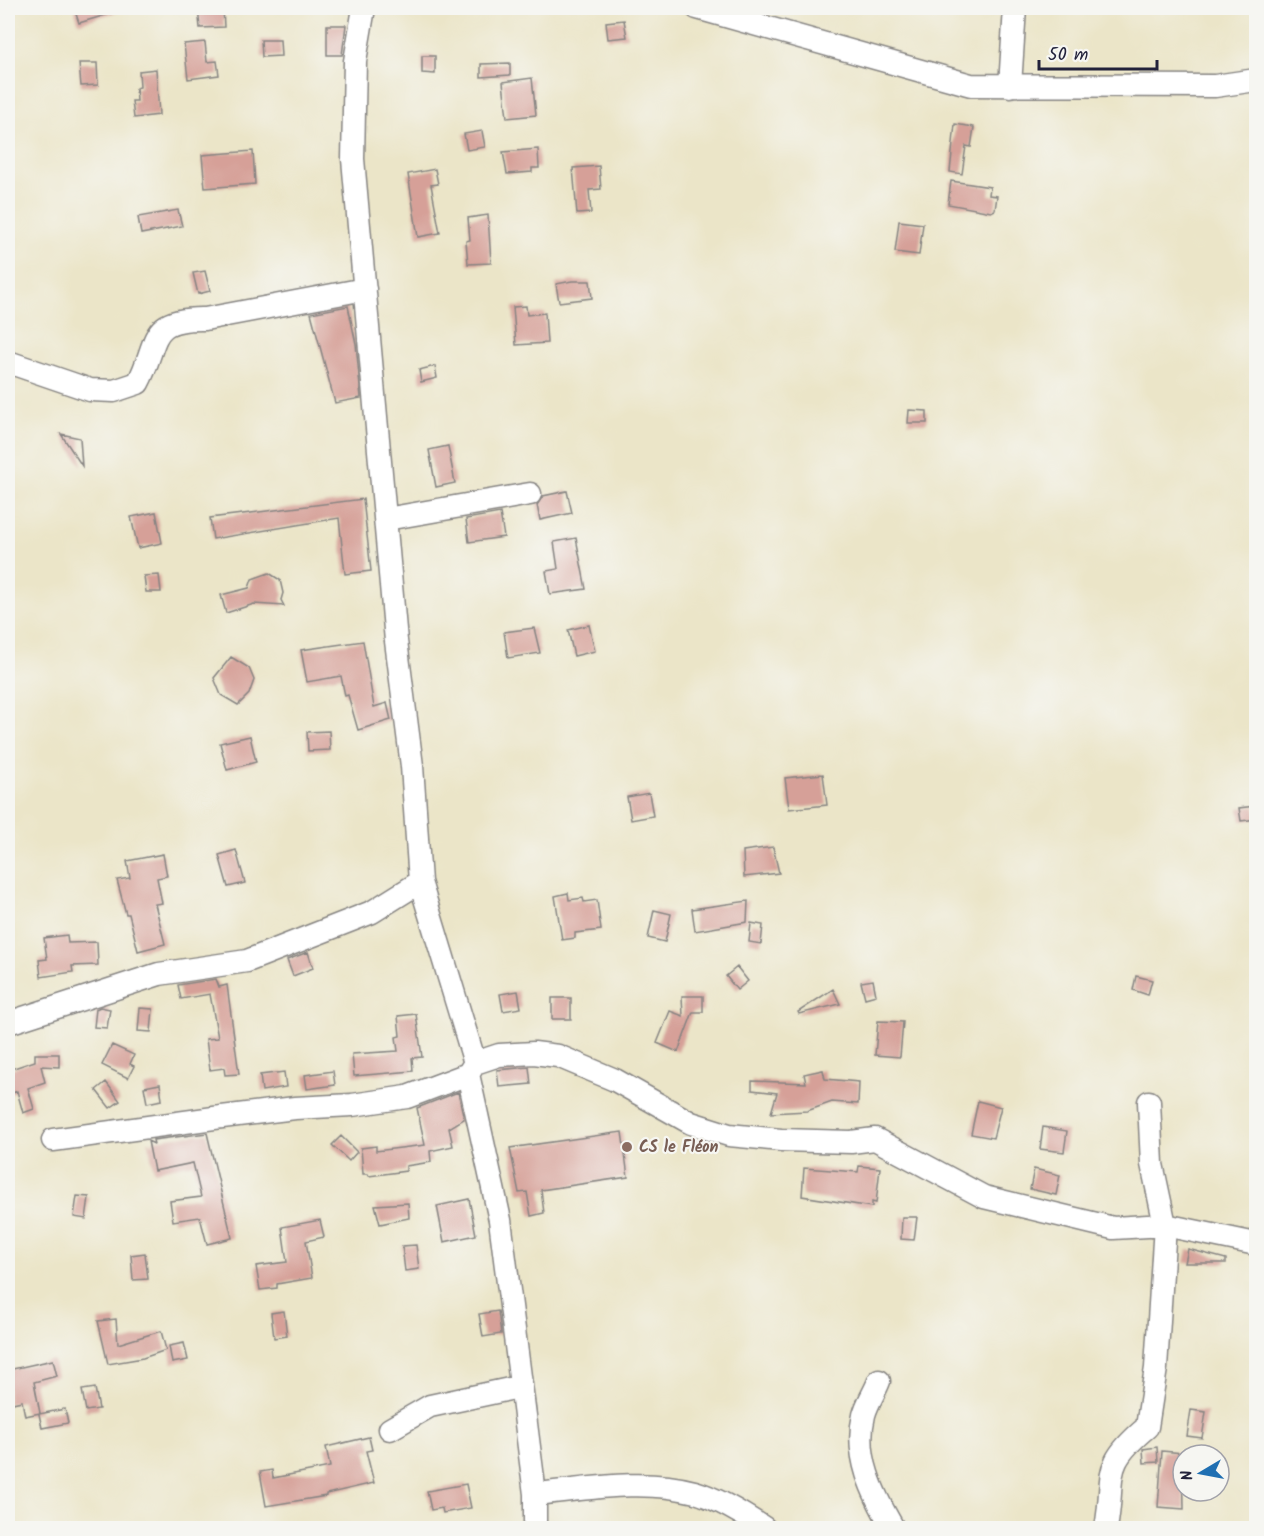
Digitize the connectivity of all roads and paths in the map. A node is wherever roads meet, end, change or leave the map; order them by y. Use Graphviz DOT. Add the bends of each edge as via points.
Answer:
graph roads {
  1 [pos="364,8"];
  2 [pos="697,8"];
  3 [pos="1015,8"];
  4 [pos="1257,80"];
  5 [pos="1010,86"];
  6 [pos="365,289"];
  7 [pos="8,362"];
  8 [pos="530,494"];
  9 [pos="386,519"];
  10 [pos="420,882"];
  11 [pos="8,1023"];
  12 [pos="471,1069"];
  13 [pos="1149,1102"];
  14 [pos="52,1140"];
  15 [pos="1165,1226"];
  16 [pos="1257,1244"];
  17 [pos="879,1381"];
  18 [pos="519,1387"];
  19 [pos="390,1429"];
  20 [pos="535,1494"];
  21 [pos="535,1528"];
  22 [pos="764,1528"];
  23 [pos="893,1528"];
  24 [pos="1106,1528"];
  1 -- 6 [label="street" via="355,61 353,159"];
  2 -- 5 [label="street" via="971,85"];
  3 -- 5 [label="street"];
  4 -- 5 [label="street" via="1215,86"];
  6 -- 7 [label="street" via="205,319 180,319 165,325 153,342 138,383 114,391 90,390"];
  6 -- 9 [label="street"];
  8 -- 9 [label="street"];
  9 -- 10 [label="street"];
  10 -- 11 [label="street" via="372,912 247,961 159,974"];
  10 -- 12 [label="street"];
  12 -- 14 [label="street" via="396,1099"];
  12 -- 15 [label="street" via="499,1055 558,1056 615,1080 691,1123 729,1135 851,1142 875,1139 984,1197 1113,1228"];
  12 -- 18 [label="street" via="500,1220"];
  13 -- 15 [label="street" via="1152,1164"];
  15 -- 16 [label="street"];
  15 -- 24 [label="street" via="1156,1368 1147,1427 1115,1459"];
  17 -- 23 [label="street" via="864,1415 862,1457 872,1492"];
  18 -- 19 [label="street" via="430,1406"];
  18 -- 20 [label="street"];
  20 -- 21 [label="street"];
  20 -- 22 [label="street" via="634,1485 695,1492"];
}
